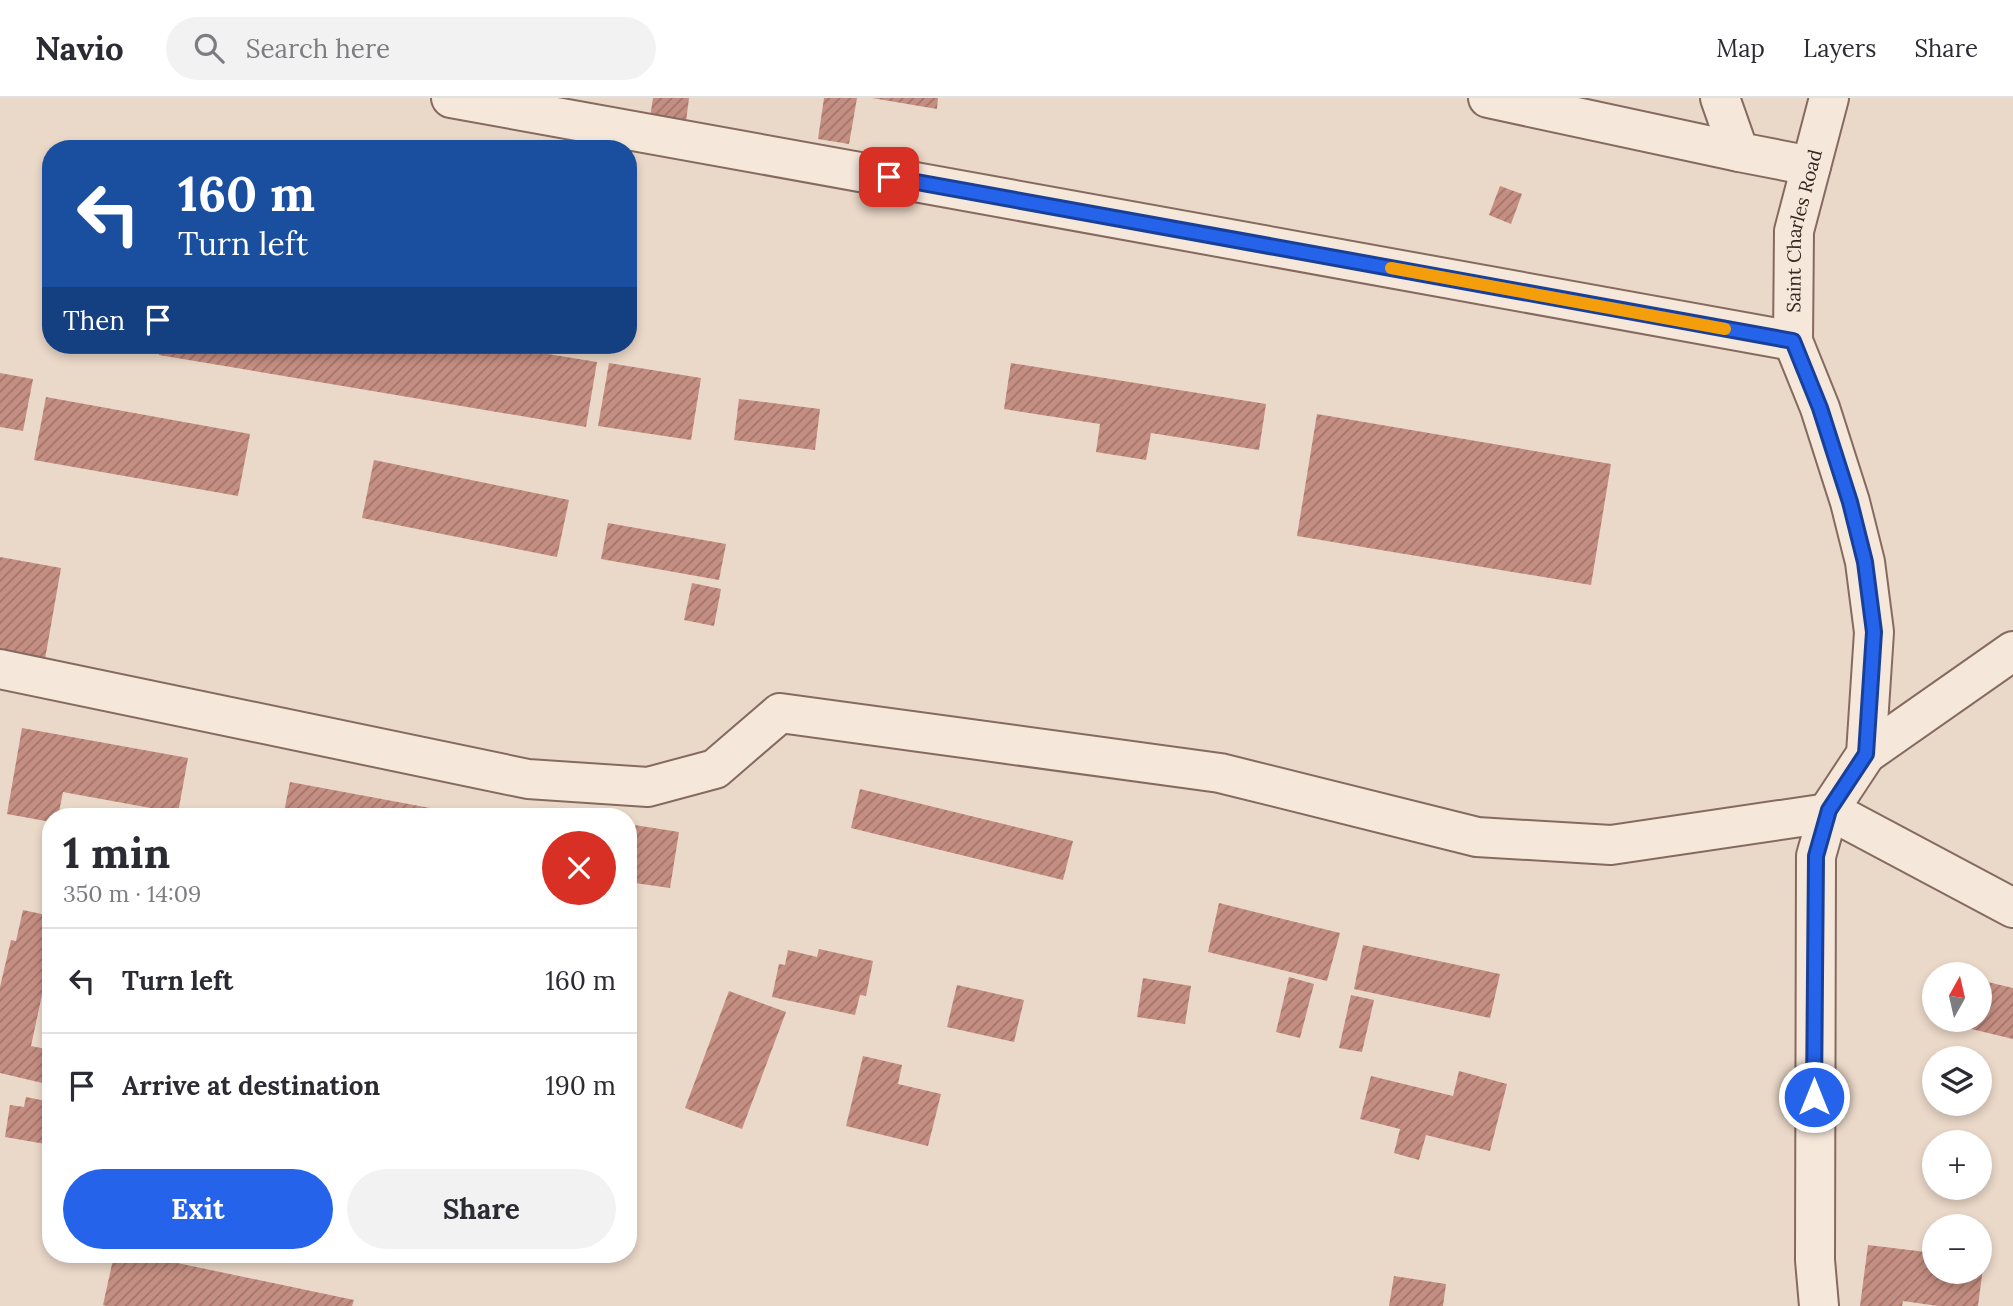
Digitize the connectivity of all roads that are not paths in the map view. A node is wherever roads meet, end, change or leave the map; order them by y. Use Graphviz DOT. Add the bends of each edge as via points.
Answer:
graph roads {
  1 [pos="451,98"];
  2 [pos="1488,98"];
  3 [pos="1720,98"];
  4 [pos="1829,98"];
  5 [pos="1740,152"];
  6 [pos="1811,166"];
  7 [pos="1793,341"];
  8 [pos="2013,651"];
  9 [pos="0,669"];
  10 [pos="1866,754"];
  11 [pos="1829,811"];
  12 [pos="2013,908"];
  13 [pos="1819,1306"];
  1 -- 7 [label="street"];
  2 -- 5 [label="street"];
  3 -- 5 [label="street"];
  4 -- 6 [label="street, Saint Charles Road"];
  5 -- 6 [label="street"];
  6 -- 7 [label="street, Saint Charles Road" via="1794,231"];
  7 -- 10 [label="street, Saint Charles Road" via="1820,408 1865,562 1874,632"];
  8 -- 10 [label="street"];
  9 -- 11 [label="street" via="528,779 648,787 715,769 780,713 1220,774 1477,837 1611,845"];
  10 -- 11 [label="street, Saint Charles Road"];
  11 -- 12 [label="street"];
  11 -- 13 [label="street, Saint Charles Road" via="1816,856 1815,1259"];
}
